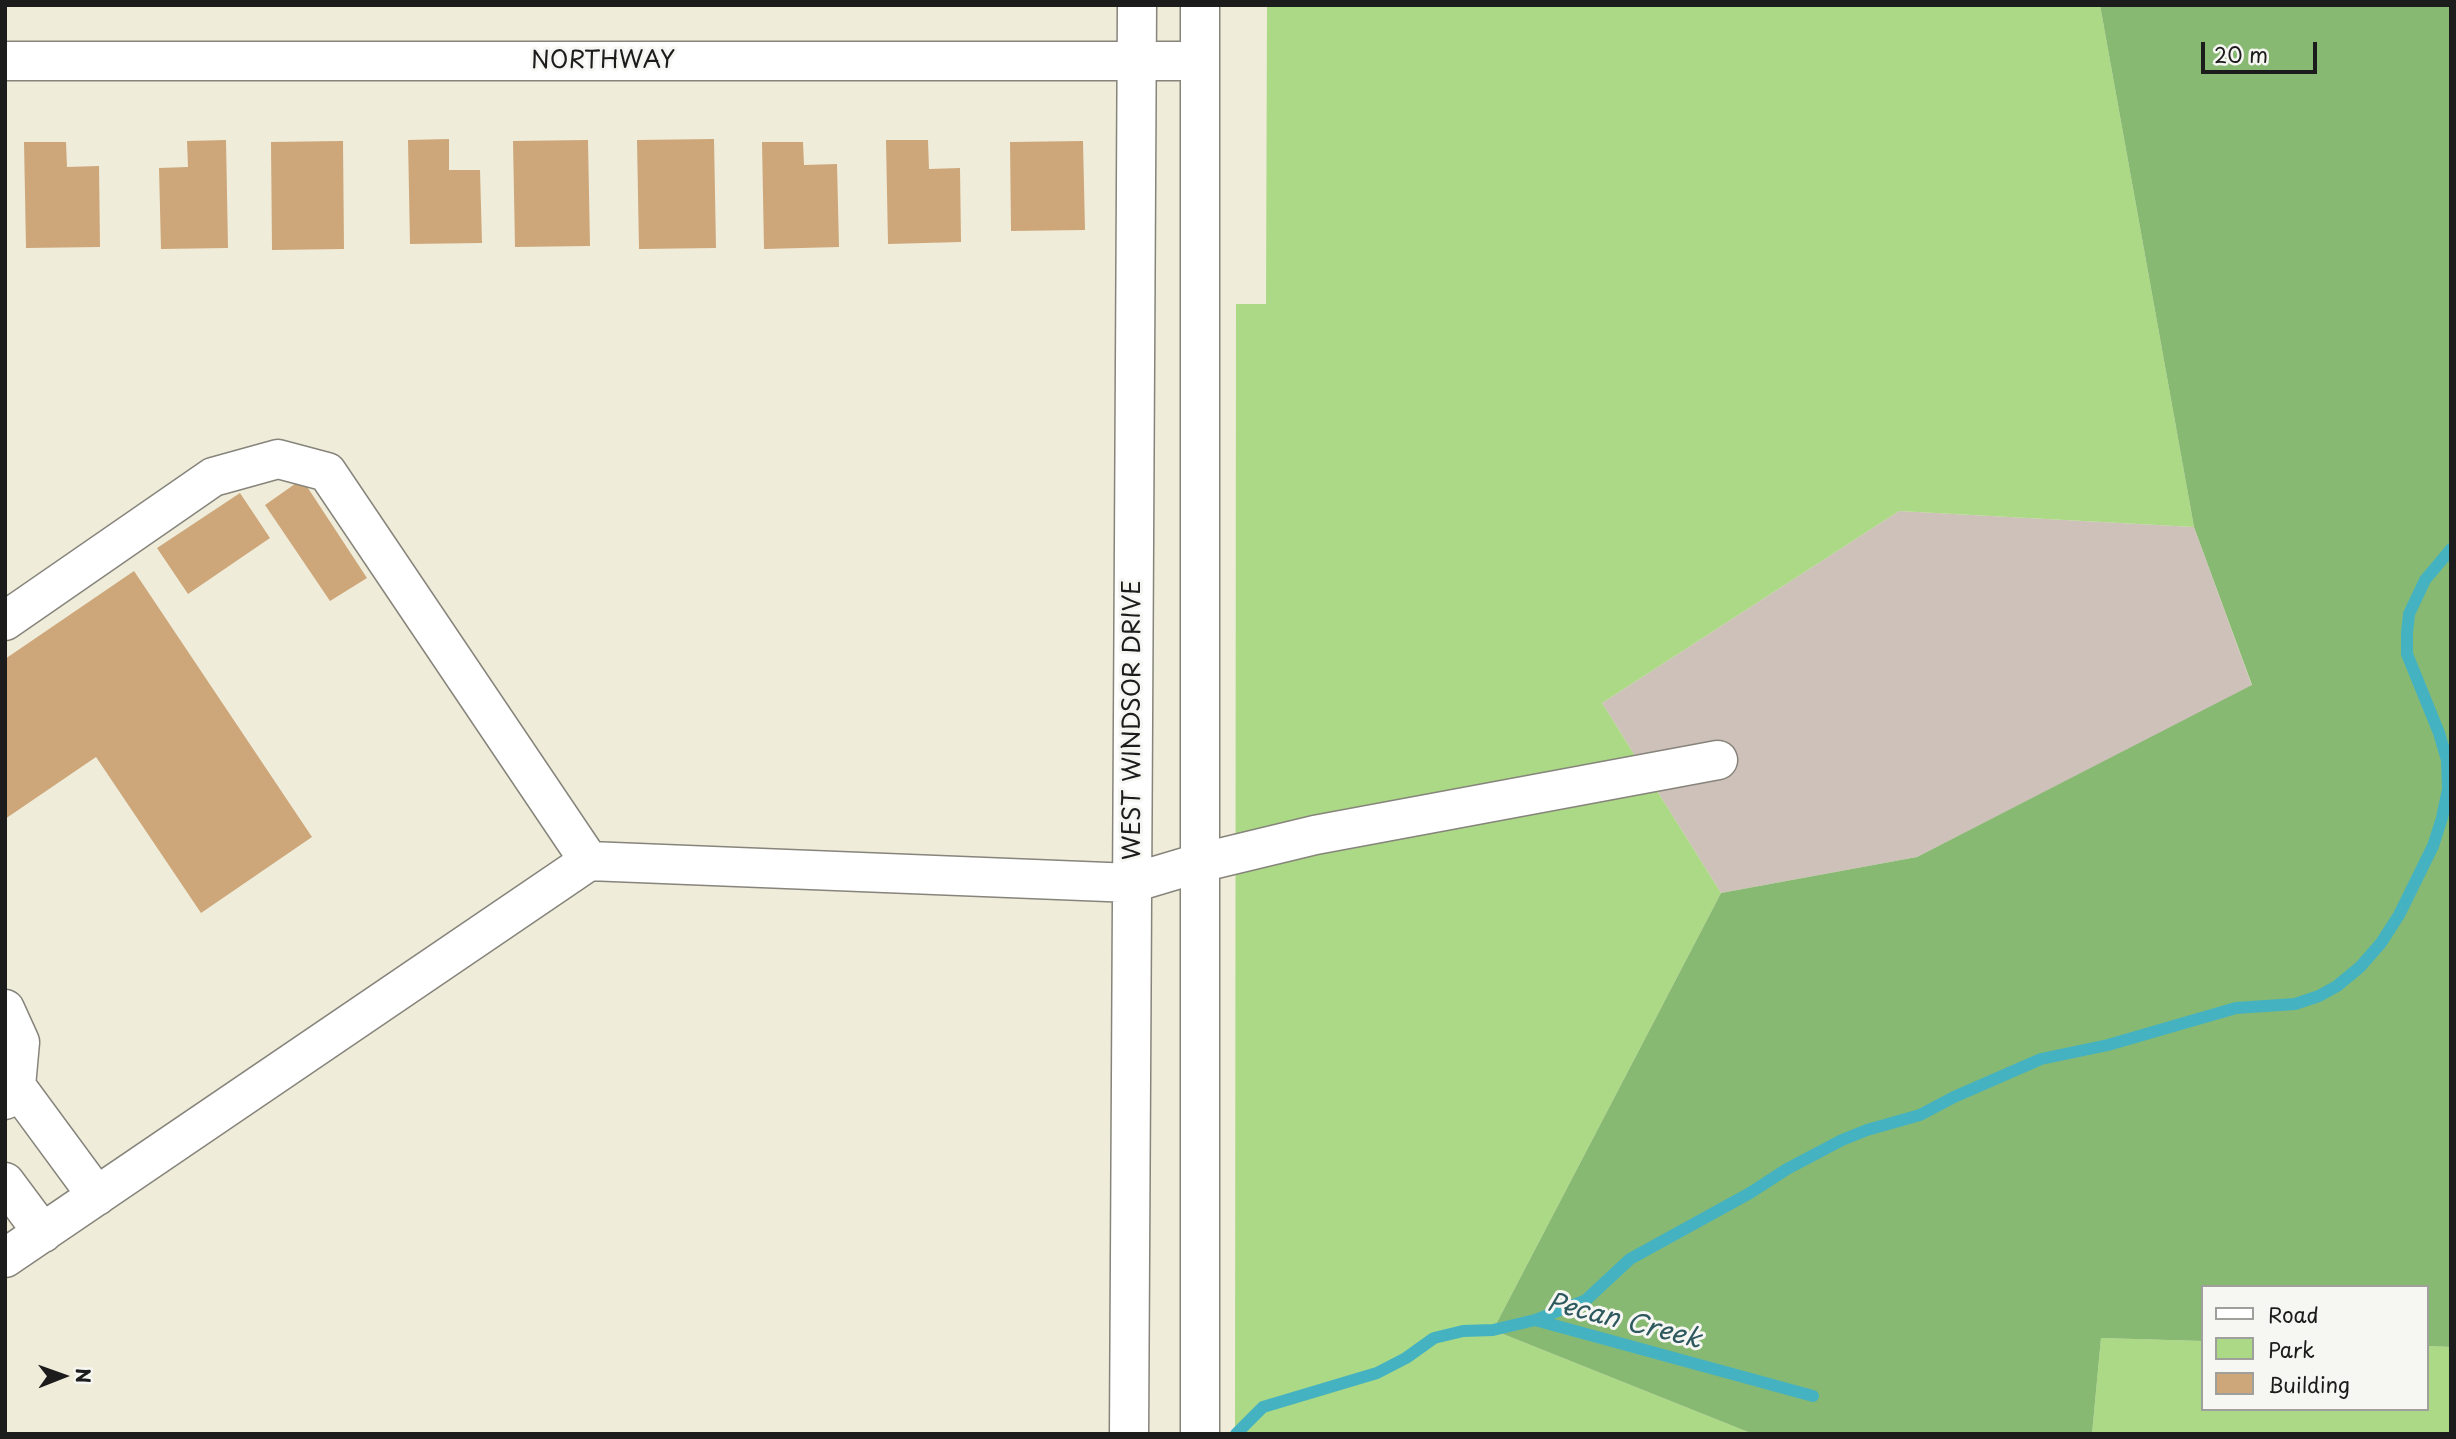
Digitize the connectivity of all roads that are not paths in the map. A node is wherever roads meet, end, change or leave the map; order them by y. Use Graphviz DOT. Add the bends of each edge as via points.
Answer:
graph roads {
  1 [pos="1137,5"];
  2 [pos="1200,5"];
  3 [pos="5,61"];
  4 [pos="1137,61"];
  5 [pos="1200,61"];
  6 [pos="5,621"];
  7 [pos="1718,760"];
  8 [pos="589,861"];
  9 [pos="1199,863"];
  10 [pos="1132,883"];
  11 [pos="5,1009"];
  12 [pos="10,1093"];
  13 [pos="5,1182"];
  14 [pos="97,1196"];
  15 [pos="43,1233"];
  16 [pos="5,1258"];
  17 [pos="1129,1434"];
  18 [pos="1200,1434"];
  1 -- 4 [label="street, WEST WINDSOR DRIVE"];
  2 -- 5 [label="street"];
  3 -- 4 [label="street, NORTHWAY"];
  4 -- 5 [label="street, NORTHWAY"];
  4 -- 10 [label="street, WEST WINDSOR DRIVE"];
  5 -- 9 [label="street"];
  6 -- 8 [label="street" via="213,477 278,458 327,472"];
  7 -- 9 [label="street" via="1315,835"];
  8 -- 10 [label="street"];
  8 -- 14 [label="street"];
  9 -- 10 [label="street"];
  9 -- 18 [label="street"];
  10 -- 17 [label="street, WEST WINDSOR DRIVE"];
  11 -- 12 [label="street" via="20,1042"];
  12 -- 14 [label="street"];
  13 -- 15 [label="street"];
  14 -- 15 [label="street"];
  15 -- 16 [label="street"];
}
